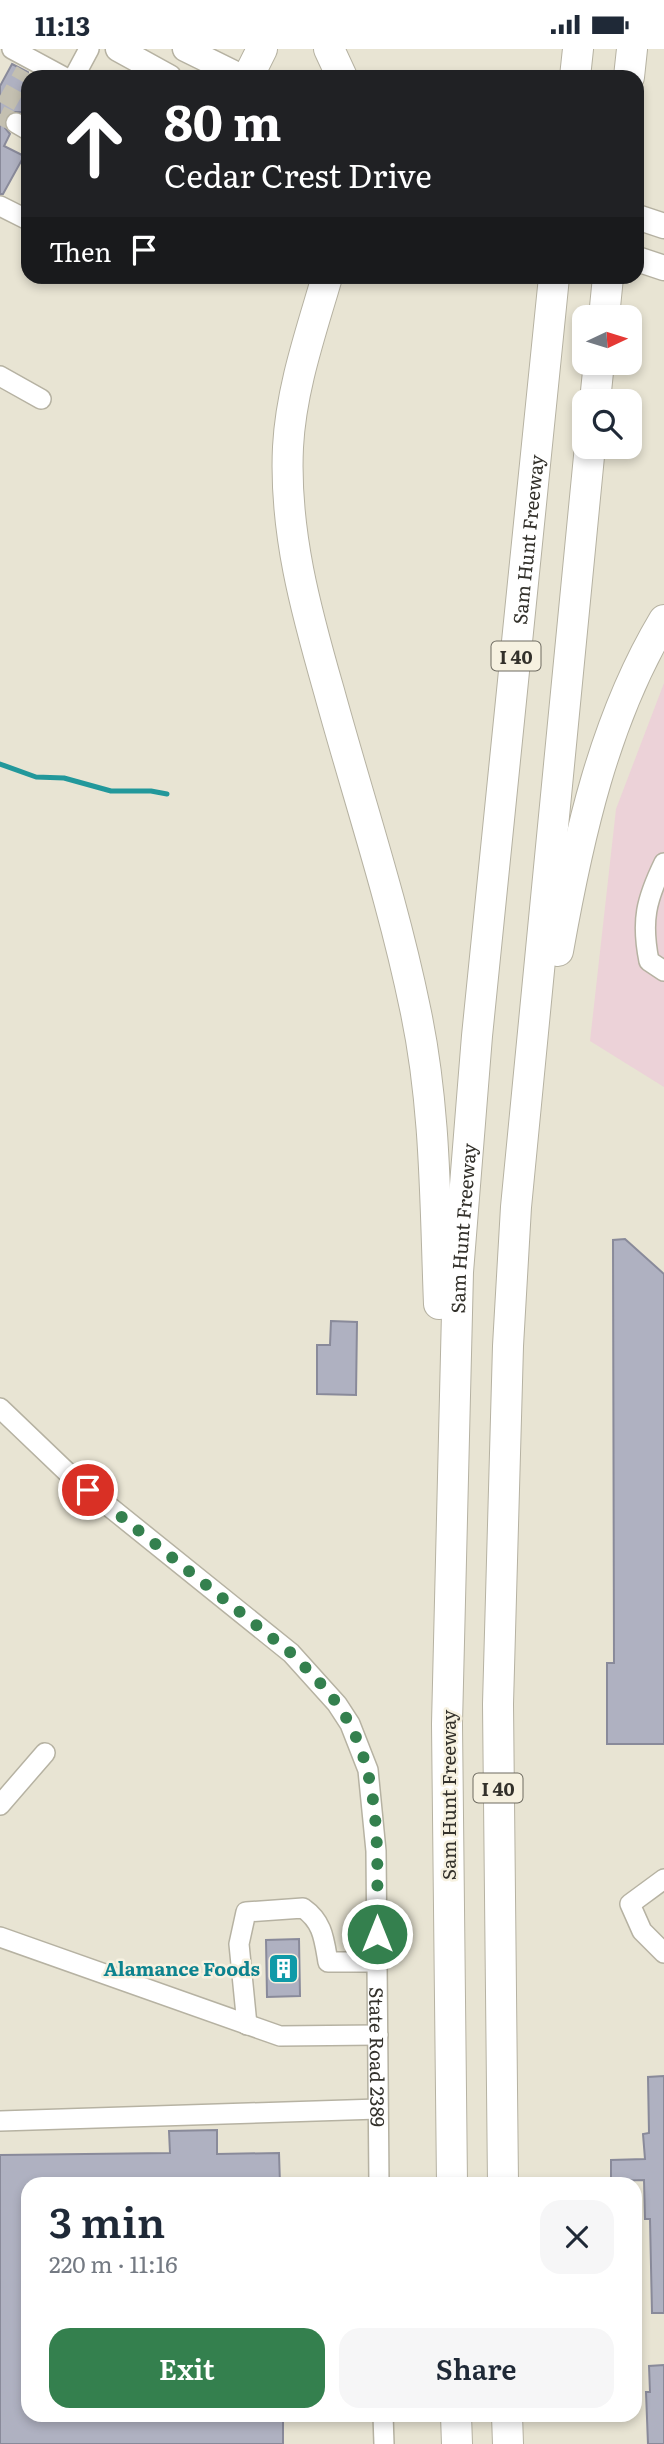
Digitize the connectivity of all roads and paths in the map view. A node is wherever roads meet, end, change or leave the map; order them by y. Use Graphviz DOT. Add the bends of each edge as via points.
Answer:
graph roads {
  1 [pos="12,49"];
  2 [pos="89,49"];
  3 [pos="118,49"];
  4 [pos="185,49"];
  5 [pos="262,49"];
  6 [pos="329,49"];
  7 [pos="556,49"];
  8 [pos="578,49"];
  9 [pos="632,49"];
  10 [pos="42,70"];
  11 [pos="78,70"];
  12 [pos="151,70"];
  13 [pos="228,70"];
  14 [pos="252,70"];
  15 [pos="339,70"];
  16 [pos="558,70"];
  17 [pos="576,70"];
  18 [pos="630,70"];
  19 [pos="0,206"];
  20 [pos="21,215"];
  21 [pos="644,219"];
  22 [pos="664,226"];
  23 [pos="644,261"];
  24 [pos="664,268"];
  25 [pos="325,284"];
  26 [pos="553,284"];
  27 [pos="0,376"];
  28 [pos="41,399"];
  29 [pos="589,459"];
  30 [pos="664,619"];
  31 [pos="664,863"];
  32 [pos="664,971"];
  33 [pos="522,1148"];
  34 [pos="0,1408"];
  35 [pos="449,1597"];
  36 [pos="45,1753"];
  37 [pos="0,1805"];
  38 [pos="664,1879"];
  39 [pos="0,1937"];
  40 [pos="664,1953"];
  41 [pos="377,1962"];
  42 [pos="247,2025"];
  43 [pos="378,2035"];
  44 [pos="378,2109"];
  45 [pos="0,2121"];
  46 [pos="379,2177"];
  47 [pos="452,2177"];
  48 [pos="503,2177"];
  49 [pos="383,2422"];
  50 [pos="456,2422"];
  51 [pos="507,2422"];
  52 [pos="384,2444"];
  53 [pos="457,2444"];
  54 [pos="508,2444"];
  1 -- 10 [label="street" via="28,65"];
  2 -- 11 [label="street"];
  3 -- 12 [label="main road"];
  4 -- 13 [label="main road"];
  5 -- 14 [label="highway"];
  6 -- 15 [label="highway"];
  7 -- 16 [label="highway"];
  8 -- 17 [label="highway"];
  9 -- 18 [label="highway"];
  19 -- 20 [label="street"];
  21 -- 22 [label="main road"];
  23 -- 24 [label="main road"];
  25 -- 35 [label="highway" via="288,445 290,522 305,607 402,950 424,1060 436,1170"];
  26 -- 35 [label="highway, Sam Hunt Freeway / I 40" via="477,1036 458,1272"];
  27 -- 28 [label="street"];
  29 -- 33 [label="highway, I 40"];
  30 -- 33 [label="highway" via="636,675 588,805 573,863"];
  31 -- 32 [label="street" via="649,893 643,930 649,961"];
  33 -- 48 [label="highway, I 40" via="508,1332 501,1525 498,1949"];
  34 -- 41 [label="street, State Road 2389" via="70,1475 291,1653 316,1677 350,1724 368,1770 376,1851"];
  35 -- 47 [label="highway, Sam Hunt Freeway / I 40"];
  36 -- 37 [label="street"];
  38 -- 40 [label="street" via="629,1904 642,1931"];
  39 -- 42 [label="street"];
  41 -- 42 [label="street" via="328,1962 322,1929 316,1917 303,1908 246,1912 239,1944"];
  41 -- 43 [label="street, State Road 2389"];
  42 -- 43 [label="street" via="280,2036"];
  43 -- 44 [label="street, State Road 2389"];
  44 -- 45 [label="street"];
  44 -- 46 [label="street, State Road 2389"];
  49 -- 52 [label="street"];
  50 -- 53 [label="highway"];
  51 -- 54 [label="highway"];
}
